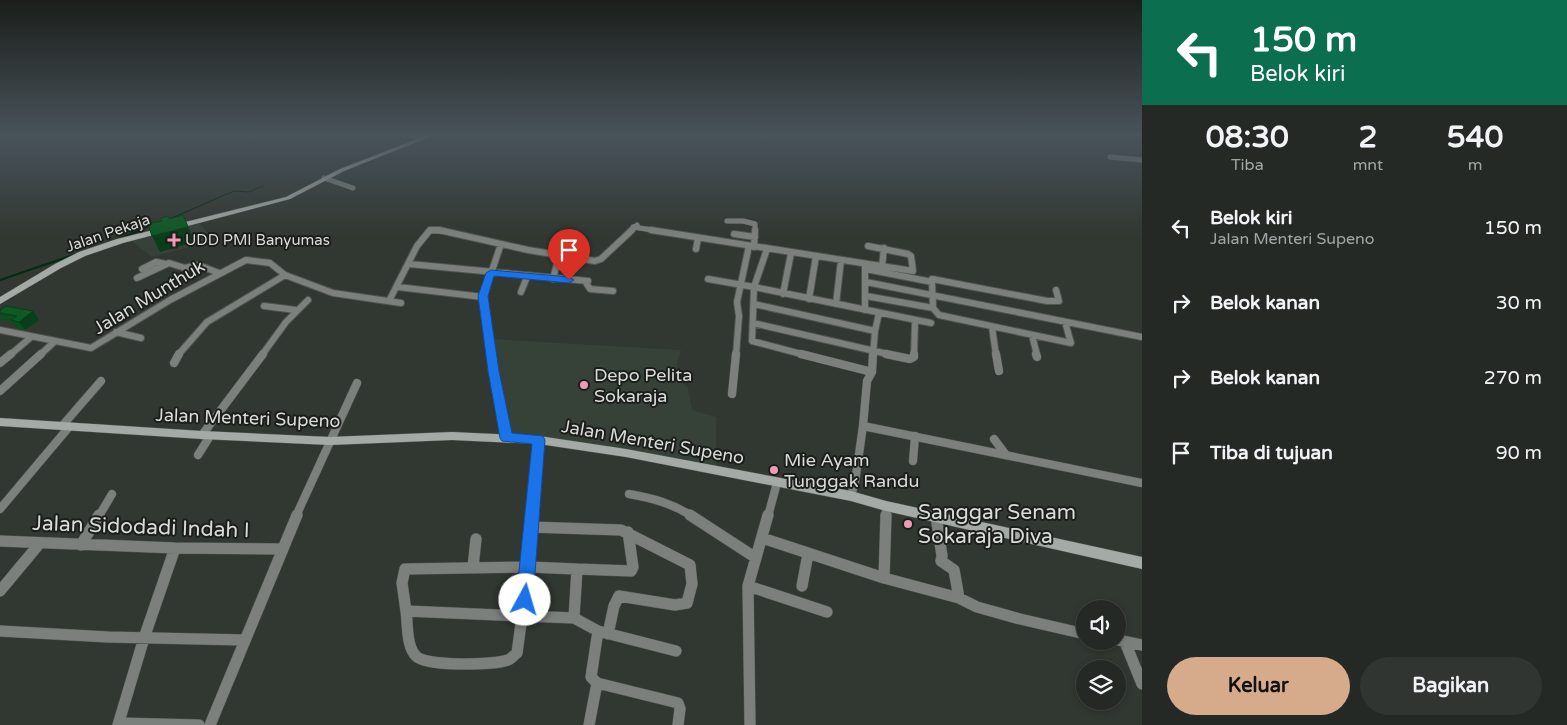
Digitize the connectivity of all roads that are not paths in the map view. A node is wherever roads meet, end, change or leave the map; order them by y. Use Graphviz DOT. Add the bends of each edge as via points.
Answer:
graph roads {
  1 [pos="342,170"];
  2 [pos="324,178"];
  3 [pos="352,188"];
  4 [pos="727,221"];
  5 [pos="734,234"];
  6 [pos="755,237"];
  7 [pos="698,238"];
  8 [pos="501,244"];
  9 [pos="751,246"];
  10 [pos="868,246"];
  11 [pos="884,248"];
  12 [pos="696,249"];
  13 [pos="766,249"];
  14 [pos="791,253"];
  15 [pos="559,256"];
  16 [pos="816,256"];
  17 [pos="841,260"];
  18 [pos="166,264"];
  19 [pos="409,264"];
  20 [pos="865,266"];
  21 [pos="882,266"];
  22 [pos="142,269"];
  23 [pos="914,271"];
  24 [pos="220,273"];
  25 [pos="491,273"];
  26 [pos="285,275"];
  27 [pos="527,277"];
  28 [pos="136,278"];
  29 [pos="553,279"];
  30 [pos="708,279"];
  31 [pos="914,279"];
  32 [pos="866,282"];
  33 [pos="932,282"];
  34 [pos="739,284"];
  35 [pos="398,287"];
  36 [pos="754,287"];
  37 [pos="1056,290"];
  38 [pos="521,292"];
  39 [pos="613,292"];
  40 [pos="783,294"];
  41 [pos="931,294"];
  42 [pos="483,296"];
  43 [pos="866,296"];
  44 [pos="808,299"];
  45 [pos="308,300"];
  46 [pos="0,301"];
  47 [pos="389,301"];
  48 [pos="402,303"];
  49 [pos="754,304"];
  50 [pos="836,304"];
  51 [pos="264,306"];
  52 [pos="933,308"];
  53 [pos="296,310"];
  54 [pos="865,310"];
  55 [pos="879,313"];
  56 [pos="915,321"];
  57 [pos="1065,322"];
  58 [pos="931,323"];
  59 [pos="753,324"];
  60 [pos="992,327"];
  61 [pos="0,330"];
  62 [pos="875,331"];
  63 [pos="116,332"];
  64 [pos="1032,335"];
  65 [pos="1142,337"];
  66 [pos="30,338"];
  67 [pos="141,338"];
  68 [pos="54,342"];
  69 [pos="874,351"];
  70 [pos="1037,357"];
  71 [pos="0,363"];
  72 [pos="174,363"];
  73 [pos="854,368"];
  74 [pos="999,371"];
  75 [pos="872,372"];
  76 [pos="101,381"];
  77 [pos="867,381"];
  78 [pos="357,383"];
  79 [pos="0,391"];
  80 [pos="732,394"];
  81 [pos="0,422"];
  82 [pos="65,426"];
  83 [pos="863,426"];
  84 [pos="206,436"];
  85 [pos="915,436"];
  86 [pos="507,438"];
  87 [pos="994,439"];
  88 [pos="330,440"];
  89 [pos="539,440"];
  90 [pos="198,455"];
  91 [pos="1006,455"];
  92 [pos="913,462"];
  93 [pos="777,483"];
  94 [pos="1142,483"];
  95 [pos="112,494"];
  96 [pos="629,494"];
  97 [pos="851,496"];
  98 [pos="886,506"];
  99 [pos="0,509"];
  100 [pos="936,516"];
  101 [pos="530,527"];
  102 [pos="628,532"];
  103 [pos="762,538"];
  104 [pos="476,539"];
  105 [pos="0,541"];
  106 [pos="40,543"];
  107 [pos="81,545"];
  108 [pos="175,548"];
  109 [pos="281,549"];
  110 [pos="808,554"];
  111 [pos="756,558"];
  112 [pos="1142,563"];
  113 [pos="473,566"];
  114 [pos="528,567"];
  115 [pos="576,569"];
  116 [pos="884,578"];
  117 [pos="748,586"];
  118 [pos="802,586"];
  119 [pos="0,591"];
  120 [pos="959,598"];
  121 [pos="406,611"];
  122 [pos="827,612"];
  123 [pos="523,616"];
  124 [pos="574,618"];
  125 [pos="0,631"];
  126 [pos="1076,632"];
  127 [pos="603,633"];
  128 [pos="144,638"];
  129 [pos="244,640"];
  130 [pos="1126,642"];
  131 [pos="1142,645"];
  132 [pos="1125,650"];
  133 [pos="676,651"];
  134 [pos="597,683"];
  135 [pos="1142,684"];
  136 [pos="119,724"];
  137 [pos="199,725"];
  138 [pos="210,725"];
  139 [pos="589,725"];
  140 [pos="678,725"];
  141 [pos="750,725"];
  1 -- 2 [label="main road, Jalan Pekaja"];
  2 -- 3 [label="street"];
  2 -- 46 [label="main road, Jalan Pekaja" via="288,198 120,241 82,254"];
  4 -- 6 [label="street" via="754,224"];
  5 -- 6 [label="street"];
  6 -- 9 [label="street"];
  7 -- 9 [label="street"];
  7 -- 12 [label="street"];
  7 -- 15 [label="street" via="636,225 597,260"];
  8 -- 15 [label="street"];
  8 -- 19 [label="street" via="434,229 422,239"];
  8 -- 25 [label="street"];
  9 -- 13 [label="street"];
  9 -- 34 [label="street"];
  10 -- 11 [label="street"];
  11 -- 21 [label="street"];
  11 -- 23 [label="street" via="910,255"];
  13 -- 14 [label="street"];
  13 -- 36 [label="street"];
  14 -- 16 [label="street"];
  14 -- 40 [label="street"];
  15 -- 29 [label="street"];
  16 -- 17 [label="street"];
  16 -- 44 [label="street"];
  17 -- 20 [label="street"];
  17 -- 50 [label="street"];
  18 -- 22 [label="street" via="156,262"];
  18 -- 24 [label="street" via="187,268 198,265"];
  18 -- 28 [label="street"];
  19 -- 25 [label="street"];
  19 -- 35 [label="street"];
  20 -- 21 [label="street"];
  20 -- 31 [label="street"];
  20 -- 32 [label="street"];
  21 -- 23 [label="street"];
  23 -- 31 [label="street"];
  24 -- 26 [label="street, Jalan Munthuk" via="252,259 270,263"];
  24 -- 63 [label="street, Jalan Munthuk"];
  25 -- 27 [label="street"];
  25 -- 42 [label="street"];
  26 -- 47 [label="street" via="333,293"];
  26 -- 72 [label="street" via="207,322"];
  27 -- 29 [label="street"];
  27 -- 38 [label="street"];
  29 -- 39 [label="street" via="587,281 590,289"];
  30 -- 34 [label="street"];
  31 -- 33 [label="street"];
  32 -- 41 [label="street"];
  32 -- 43 [label="street"];
  33 -- 37 [label="street" via="932,279 1054,302 1059,300"];
  33 -- 41 [label="street"];
  34 -- 36 [label="street"];
  34 -- 80 [label="street"];
  35 -- 42 [label="street"];
  35 -- 47 [label="street"];
  36 -- 40 [label="street"];
  36 -- 49 [label="street"];
  40 -- 44 [label="street"];
  41 -- 52 [label="street"];
  41 -- 57 [label="street"];
  42 -- 86 [label="street"];
  43 -- 52 [label="street"];
  43 -- 54 [label="street"];
  44 -- 50 [label="street"];
  45 -- 53 [label="street"];
  47 -- 48 [label="street"];
  49 -- 59 [label="street"];
  49 -- 62 [label="street"];
  50 -- 54 [label="street"];
  51 -- 53 [label="street"];
  52 -- 60 [label="street" via="939,316"];
  53 -- 84 [label="street"];
  54 -- 55 [label="street"];
  55 -- 56 [label="street"];
  55 -- 62 [label="street"];
  56 -- 58 [label="street"];
  56 -- 69 [label="street" via="914,358"];
  57 -- 64 [label="street" via="1071,343"];
  57 -- 65 [label="street"];
  59 -- 69 [label="street"];
  59 -- 73 [label="street" via="751,339 756,343"];
  60 -- 64 [label="street"];
  60 -- 74 [label="street"];
  61 -- 66 [label="street, Jalan Munthuk"];
  62 -- 69 [label="street"];
  63 -- 67 [label="street"];
  63 -- 68 [label="street, Jalan Munthuk" via="91,348"];
  64 -- 70 [label="street"];
  66 -- 68 [label="street, Jalan Munthuk"];
  66 -- 71 [label="street"];
  68 -- 79 [label="street"];
  69 -- 75 [label="street"];
  73 -- 75 [label="street"];
  73 -- 77 [label="street"];
  75 -- 77 [label="street"];
  76 -- 82 [label="street"];
  77 -- 83 [label="street"];
  78 -- 88 [label="street"];
  81 -- 82 [label="main road, Jalan Menteri Supeno"];
  82 -- 84 [label="main road, Jalan Menteri Supeno"];
  82 -- 99 [label="street"];
  83 -- 85 [label="street"];
  83 -- 97 [label="street"];
  84 -- 88 [label="main road, Jalan Menteri Supeno"];
  84 -- 90 [label="street"];
  85 -- 91 [label="street"];
  85 -- 92 [label="street"];
  86 -- 88 [label="main road, Jalan Menteri Supeno" via="452,436"];
  86 -- 89 [label="main road, Jalan Menteri Supeno"];
  87 -- 91 [label="street"];
  88 -- 109 [label="street"];
  89 -- 93 [label="main road, Jalan Menteri Supeno"];
  89 -- 101 [label="street"];
  91 -- 94 [label="street"];
  93 -- 97 [label="main road, Jalan Menteri Supeno"];
  93 -- 103 [label="street"];
  95 -- 107 [label="street"];
  96 -- 111 [label="street" via="658,498 678,507"];
  97 -- 98 [label="main road, Jalan Menteri Supeno"];
  98 -- 100 [label="main road, Jalan Menteri Supeno"];
  98 -- 116 [label="street"];
  100 -- 112 [label="main road, Jalan Menteri Supeno"];
  100 -- 120 [label="street" via="941,561 954,570"];
  101 -- 102 [label="street" via="600,528"];
  101 -- 114 [label="street"];
  102 -- 115 [label="street" via="631,571"];
  102 -- 127 [label="street" via="690,565 690,598 687,603 675,605 619,596"];
  103 -- 110 [label="street"];
  103 -- 111 [label="street"];
  104 -- 113 [label="street"];
  105 -- 106 [label="street, Jalan Sidodadi Indah I"];
  106 -- 107 [label="street, Jalan Sidodadi Indah I"];
  106 -- 119 [label="street"];
  107 -- 108 [label="street, Jalan Sidodadi Indah I"];
  108 -- 109 [label="street, Jalan Sidodadi Indah I"];
  108 -- 128 [label="street"];
  109 -- 129 [label="street"];
  110 -- 116 [label="street"];
  110 -- 118 [label="street"];
  111 -- 117 [label="street"];
  113 -- 114 [label="street"];
  113 -- 121 [label="street" via="405,569 402,575"];
  114 -- 115 [label="street"];
  114 -- 123 [label="street"];
  115 -- 124 [label="street"];
  116 -- 120 [label="street"];
  117 -- 122 [label="street"];
  117 -- 141 [label="street"];
  120 -- 126 [label="street" via="977,607"];
  121 -- 123 [label="street"];
  121 -- 123 [label="street" via="414,656 423,662 438,664 514,657"];
  123 -- 124 [label="street"];
  124 -- 127 [label="street"];
  125 -- 128 [label="street"];
  127 -- 133 [label="street"];
  127 -- 134 [label="street" via="591,677"];
  128 -- 129 [label="street"];
  128 -- 136 [label="street"];
  129 -- 138 [label="street"];
  130 -- 131 [label="street"];
  132 -- 135 [label="street"];
  134 -- 139 [label="street"];
  134 -- 140 [label="street" via="678,703"];
  136 -- 137 [label="street"];
}
